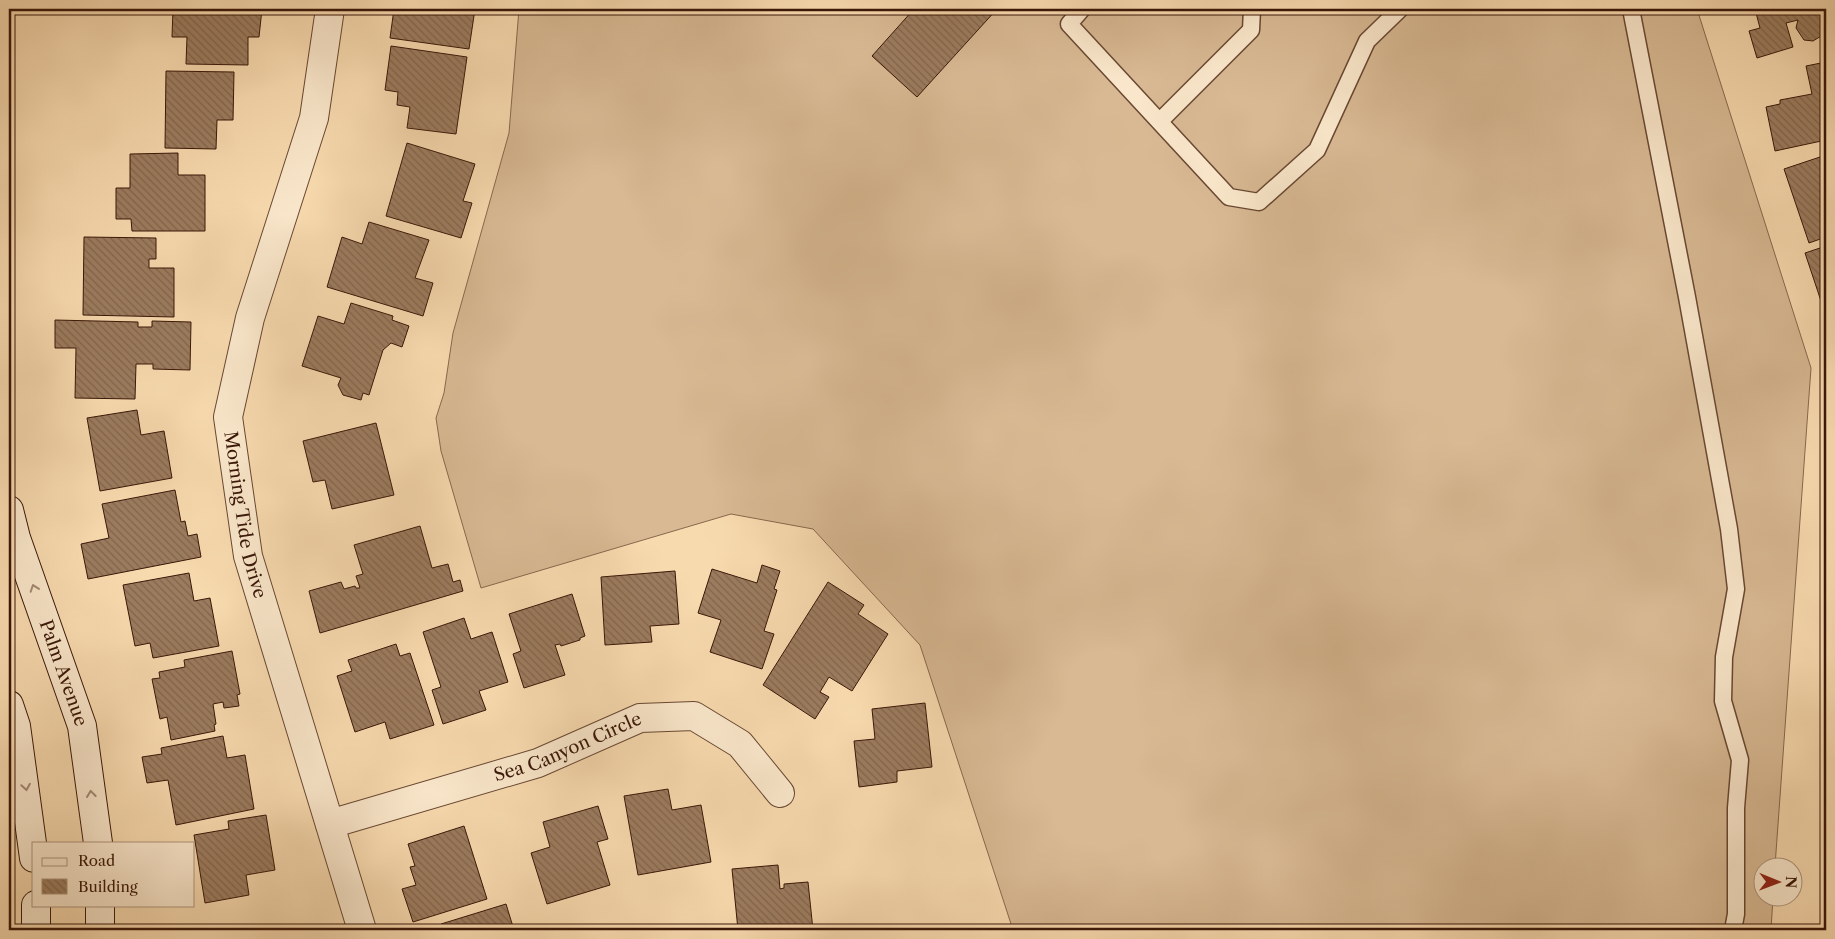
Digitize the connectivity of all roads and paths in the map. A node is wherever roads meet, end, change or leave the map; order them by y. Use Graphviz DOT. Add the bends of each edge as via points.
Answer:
graph roads {
  1 [pos="330,9"];
  2 [pos="1082,9"];
  3 [pos="1252,9"];
  4 [pos="1400,9"];
  5 [pos="1631,9"];
  6 [pos="1160,121"];
  7 [pos="9,510"];
  8 [pos="9,706"];
  9 [pos="780,794"];
  10 [pos="330,824"];
  11 [pos="98,842"];
  12 [pos="32,843"];
  13 [pos="36,906"];
  14 [pos="100,906"];
  15 [pos="36,930"];
  16 [pos="100,930"];
  17 [pos="362,930"];
  18 [pos="1733,930"];
  1 -- 10 [label="street, Morning Tide Drive" via="314,118 250,318 228,417 248,556"];
  2 -- 6 [label="lane" via="1069,24"];
  3 -- 6 [label="lane" via="1251,30"];
  4 -- 6 [label="lane" via="1367,41 1317,150 1259,202 1229,197"];
  5 -- 18 [label="lane" via="1701,374 1729,529 1736,589 1724,657 1723,701 1740,760"];
  11 -- 7 [label="street, Palm Avenue, one-way" via="82,726"];
  8 -- 12 [label="street, one-way" via="18,736"];
  9 -- 10 [label="street, Sea Canyon Circle" via="740,744 694,716 640,718 538,763"];
  10 -- 17 [label="street, Morning Tide Drive"];
  13 -- 15 [label="street"];
  14 -- 16 [label="street"];
}
